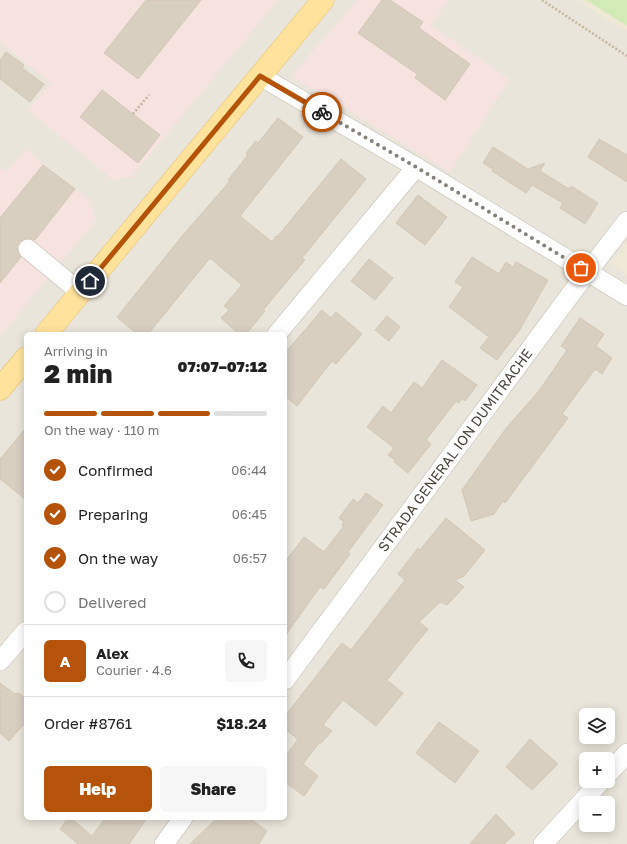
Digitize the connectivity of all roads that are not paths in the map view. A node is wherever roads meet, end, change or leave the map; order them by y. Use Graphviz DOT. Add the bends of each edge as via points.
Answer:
graph roads {
  1 [pos="323,0"];
  2 [pos="260,76"];
  3 [pos="416,167"];
  4 [pos="627,221"];
  5 [pos="28,249"];
  6 [pos="588,272"];
  7 [pos="80,293"];
  8 [pos="627,296"];
  9 [pos="48,332"];
  10 [pos="279,332"];
  11 [pos="24,360"];
  12 [pos="0,389"];
  13 [pos="24,633"];
  14 [pos="0,661"];
  15 [pos="287,677"];
  16 [pos="627,753"];
  17 [pos="615,766"];
  18 [pos="595,788"];
  19 [pos="182,820"];
  20 [pos="164,844"];
  21 [pos="543,844"];
  1 -- 2 [label="main road"];
  2 -- 3 [label="street"];
  2 -- 7 [label="main road"];
  3 -- 6 [label="street"];
  3 -- 10 [label="street"];
  4 -- 6 [label="street, STRADA GENERAL ION DUMITRACHE"];
  5 -- 7 [label="street"];
  6 -- 8 [label="street"];
  6 -- 15 [label="street, STRADA GENERAL ION DUMITRACHE"];
  7 -- 9 [label="main road"];
  11 -- 12 [label="main road"];
  13 -- 14 [label="street"];
  16 -- 17 [label="street"];
  18 -- 21 [label="street"];
  19 -- 20 [label="street"];
}
